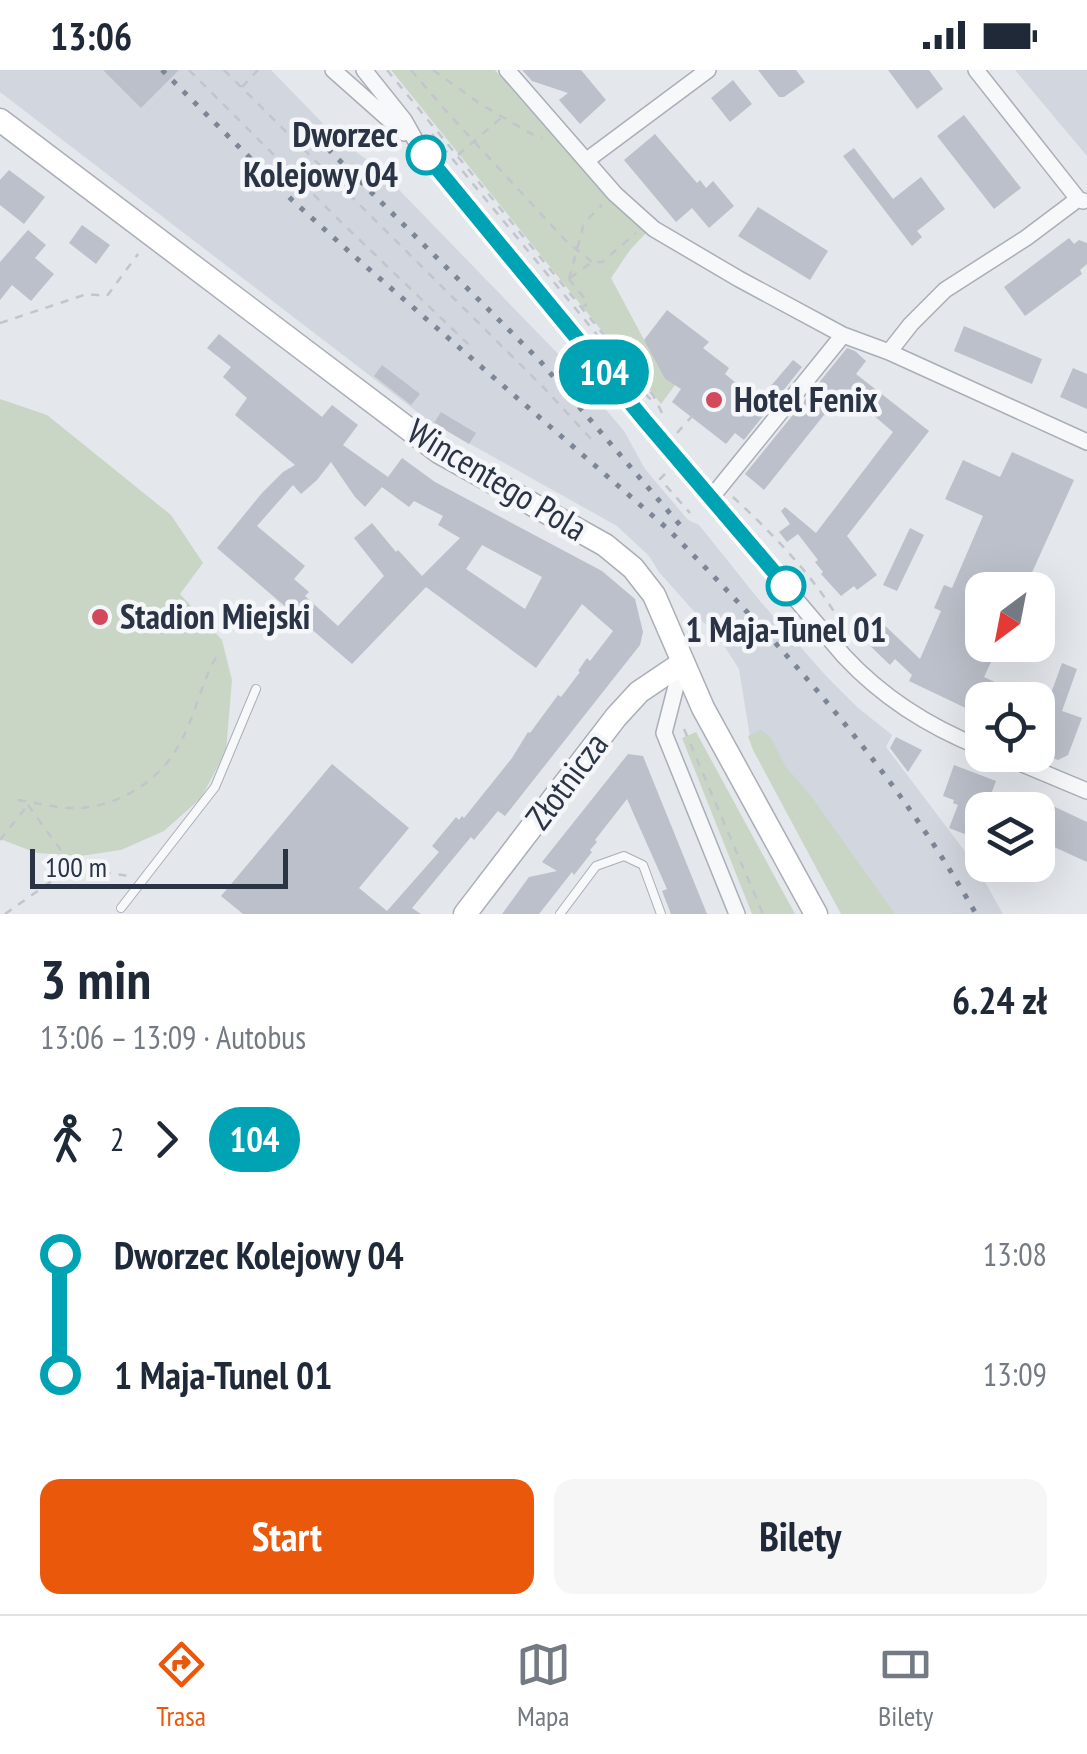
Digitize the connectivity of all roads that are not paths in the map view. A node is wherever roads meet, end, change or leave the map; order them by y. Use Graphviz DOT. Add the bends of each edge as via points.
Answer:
graph roads {
  1 [pos="332,70"];
  2 [pos="364,70"];
  3 [pos="507,70"];
  4 [pos="708,70"];
  5 [pos="976,70"];
  6 [pos="0,120"];
  7 [pos="418,145"];
  8 [pos="588,160"];
  9 [pos="1082,201"];
  10 [pos="843,335"];
  11 [pos="889,352"];
  12 [pos="1087,442"];
  13 [pos="711,498"];
  14 [pos="682,663"];
  15 [pos="256,690"];
  16 [pos="965,740"];
  17 [pos="1042,772"];
  18 [pos="1087,791"];
  19 [pos="122,908"];
  20 [pos="466,914"];
  21 [pos="560,914"];
  22 [pos="662,914"];
  23 [pos="737,914"];
  24 [pos="816,914"];
  1 -- 7 [label="street"];
  2 -- 7 [label="street"];
  3 -- 8 [label="street"];
  4 -- 8 [label="street"];
  5 -- 9 [label="street"];
  6 -- 14 [label="street, Wincentego Pola" via="439,452 605,544 654,595"];
  7 -- 13 [label="street"];
  8 -- 10 [label="street" via="654,230"];
  9 -- 11 [label="street" via="945,290"];
  10 -- 11 [label="street"];
  10 -- 13 [label="street"];
  11 -- 12 [label="street"];
  13 -- 16 [label="street" via="878,689"];
  14 -- 20 [label="street, Złotnicza" via="616,717"];
  14 -- 23 [label="street" via="664,733"];
  14 -- 24 [label="street, Wincentego Pola"];
  15 -- 19 [label="lane" via="215,787"];
  17 -- 18 [label="street"];
  21 -- 22 [label="lane" via="596,866 624,856 643,866"];
}
